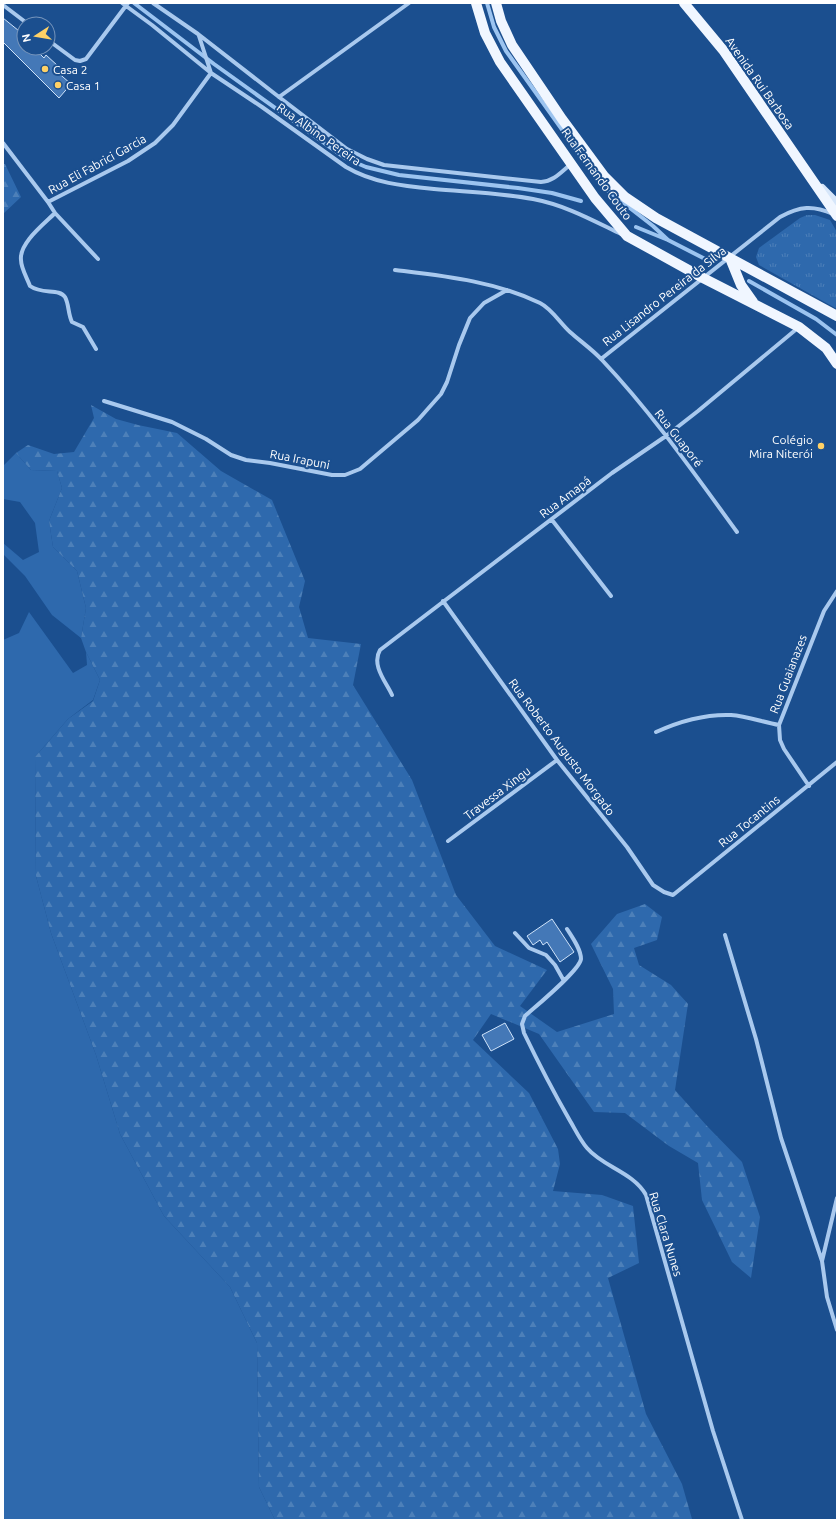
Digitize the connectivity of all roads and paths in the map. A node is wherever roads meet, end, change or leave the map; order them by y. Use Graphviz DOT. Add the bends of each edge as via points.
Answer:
graph roads {
  1 [pos="122,3"];
  2 [pos="153,3"];
  3 [pos="409,3"];
  4 [pos="476,3"];
  5 [pos="496,3"];
  6 [pos="684,3"];
  7 [pos="3,5"];
  8 [pos="127,5"];
  9 [pos="17,16"];
  10 [pos="198,34"];
  11 [pos="56,46"];
  12 [pos="211,73"];
  13 [pos="279,97"];
  14 [pos="3,143"];
  15 [pos="571,164"];
  16 [pos="813,180"];
  17 [pos="48,202"];
  18 [pos="837,204"];
  19 [pos="55,213"];
  20 [pos="837,216"];
  21 [pos="626,236"];
  22 [pos="730,258"];
  23 [pos="98,259"];
  24 [pos="395,270"];
  25 [pos="703,278"];
  26 [pos="507,290"];
  27 [pos="754,304"];
  28 [pos="837,316"];
  29 [pos="799,327"];
  30 [pos="96,349"];
  31 [pos="601,359"];
  32 [pos="837,364"];
  33 [pos="104,401"];
  34 [pos="666,436"];
  35 [pos="552,520"];
  36 [pos="737,532"];
  37 [pos="837,591"];
  38 [pos="611,596"];
  39 [pos="443,601"];
  40 [pos="392,696"];
  41 [pos="779,725"];
  42 [pos="656,732"];
  43 [pos="557,760"];
  44 [pos="837,762"];
  45 [pos="808,786"];
  46 [pos="448,842"];
  47 [pos="673,895"];
  48 [pos="567,929"];
  49 [pos="515,933"];
  50 [pos="725,935"];
  51 [pos="564,981"];
  52 [pos="837,1198"];
  53 [pos="822,1261"];
  54 [pos="837,1330"];
  55 [pos="742,1520"];
  1 -- 8 [label="street, Rua Albino Pereira"];
  2 -- 10 [label="street, Rua Albino Pereira"];
  3 -- 13 [label="street"];
  4 -- 15 [label="main road, Rua Fernando Couto" via="485,33 500,62"];
  5 -- 22 [label="main road, Rua Fernando Couto" via="512,45 604,176 625,197 656,218"];
  6 -- 16 [label="main road, Avenida Rui Barbosa" via="723,50"];
  7 -- 9 [label="street"];
  8 -- 11 [label="street" via="86,59 75,60"];
  8 -- 12 [label="street, Rua Albino Pereira"];
  10 -- 12 [label="street"];
  10 -- 13 [label="street, Rua Albino Pereira"];
  12 -- 17 [label="street, Rua Eli Fabrici Garcia" via="173,124 154,143 128,161"];
  12 -- 21 [label="street, Rua Albino Pereira" via="361,176 406,186 534,199 562,206"];
  13 -- 15 [label="street, Rua Albino Pereira" via="347,149 367,160 384,164 549,182"];
  14 -- 17 [label="street"];
  15 -- 21 [label="main road, Rua Fernando Couto"];
  16 -- 18 [label="main road, Avenida Rui Barbosa"];
  16 -- 20 [label="main road, Avenida Rui Barbosa"];
  17 -- 19 [label="street, Rua Eli Fabrici Garcia"];
  19 -- 23 [label="street"];
  19 -- 30 [label="street, Rua Eli Fabrici Garcia" via="24,245 21,264 30,286 35,290 62,294 67,302 72,322 83,327"];
  20 -- 22 [label="street, Rua Lisandro Pereira da Silva" via="821,208 792,210"];
  21 -- 25 [label="main road, Rua Fernando Couto"];
  22 -- 25 [label="street, Rua Lisandro Pereira da Silva"];
  22 -- 27 [label="main road"];
  22 -- 28 [label="main road, Rua Fernando Couto"];
  24 -- 26 [label="street, Rua Lisandro Pereira da Silva" via="478,281"];
  25 -- 27 [label="main road, Rua Fernando Couto"];
  25 -- 31 [label="street, Rua Lisandro Pereira da Silva"];
  26 -- 31 [label="street, Rua Lisandro Pereira da Silva" via="541,303"];
  26 -- 33 [label="street, Rua Irapuni" via="484,303 470,318 441,394 418,420 366,464 345,475 332,476 246,460 172,422"];
  27 -- 29 [label="main road, Rua Fernando Couto"];
  29 -- 32 [label="main road, Rua Fernando Couto" via="826,348"];
  29 -- 34 [label="street, Rua Amapá"];
  31 -- 34 [label="street, Rua Guaporé"];
  34 -- 35 [label="street, Rua Amapá" via="612,473"];
  34 -- 36 [label="street, Rua Guaporé"];
  35 -- 38 [label="street"];
  35 -- 39 [label="street, Rua Amapá"];
  37 -- 41 [label="street, Rua Guaianazes" via="824,611"];
  39 -- 40 [label="street, Rua Amapá" via="377,655 377,666"];
  39 -- 43 [label="street, Rua Roberto Augusto Morgado"];
  41 -- 42 [label="street" via="732,715 709,716 675,723"];
  41 -- 45 [label="street, Rua Guaianazes" via="780,740 784,749"];
  43 -- 46 [label="street, Travessa Xingu"];
  43 -- 47 [label="street, Rua Roberto Augusto Morgado" via="627,847 653,885"];
  44 -- 45 [label="street, Rua Tocantins"];
  45 -- 47 [label="street, Rua Tocantins"];
  48 -- 51 [label="street, Rua Clara Nunes" via="581,958 579,965"];
  49 -- 51 [label="street" via="529,948 546,955"];
  50 -- 53 [label="street" via="756,1039 781,1138"];
  51 -- 55 [label="street, Rua Clara Nunes" via="525,1016 522,1024 524,1033 552,1090 586,1147 596,1157 635,1181 646,1195 713,1431"];
  52 -- 53 [label="street"];
  53 -- 54 [label="street" via="827,1297"];
}
